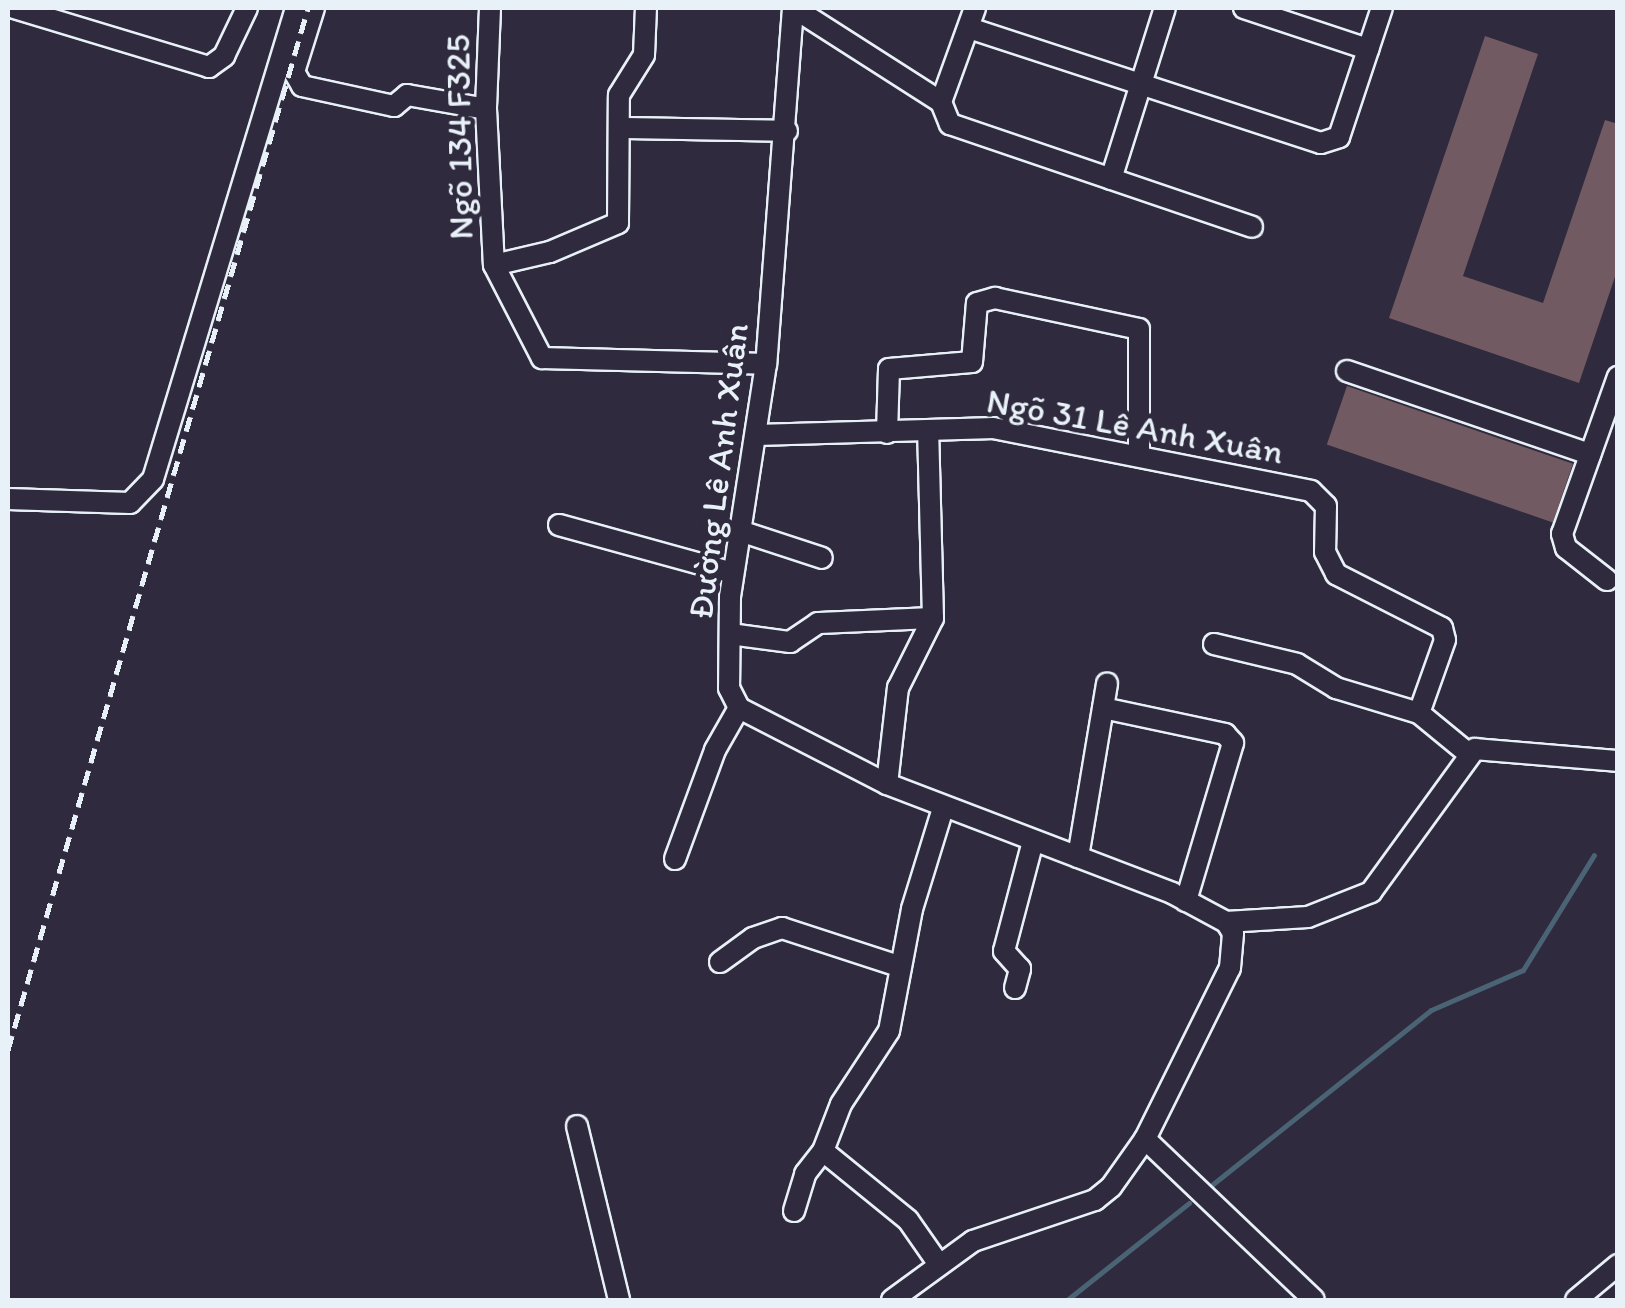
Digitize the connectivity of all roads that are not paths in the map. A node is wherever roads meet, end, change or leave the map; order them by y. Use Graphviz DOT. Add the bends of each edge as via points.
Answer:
graph roads {
  1 [pos="14,8"];
  2 [pos="247,8"];
  3 [pos="296,8"];
  4 [pos="314,8"];
  5 [pos="490,8"];
  6 [pos="646,8"];
  7 [pos="794,8"];
  8 [pos="1165,8"];
  9 [pos="1244,8"];
  10 [pos="1382,8"];
  11 [pos="972,18"];
  12 [pos="1368,50"];
  13 [pos="1140,84"];
  14 [pos="941,102"];
  15 [pos="486,109"];
  16 [pos="621,128"];
  17 [pos="787,131"];
  18 [pos="1111,179"];
  19 [pos="1252,227"];
  20 [pos="494,265"];
  21 [pos="766,364"];
  22 [pos="1347,371"];
  23 [pos="1618,377"];
  24 [pos="928,432"];
  25 [pos="887,433"];
  26 [pos="758,436"];
  27 [pos="1139,452"];
  28 [pos="1590,454"];
  29 [pos="8,499"];
  30 [pos="559,525"];
  31 [pos="740,531"];
  32 [pos="822,558"];
  33 [pos="732,574"];
  34 [pos="1606,580"];
  35 [pos="933,618"];
  36 [pos="730,634"];
  37 [pos="1214,644"];
  38 [pos="1107,683"];
  39 [pos="739,708"];
  40 [pos="1104,708"];
  41 [pos="1419,713"];
  42 [pos="1469,754"];
  43 [pos="1618,761"];
  44 [pos="887,784"];
  45 [pos="943,808"];
  46 [pos="1033,842"];
  47 [pos="1078,857"];
  48 [pos="675,859"];
  49 [pos="1186,901"];
  50 [pos="1226,922"];
  51 [pos="720,962"];
  52 [pos="902,967"];
  53 [pos="1014,988"];
  54 [pos="577,1126"];
  55 [pos="1145,1140"];
  56 [pos="823,1150"];
  57 [pos="794,1211"];
  58 [pos="938,1263"];
  59 [pos="1618,1266"];
  60 [pos="619,1300"];
  61 [pos="892,1300"];
  62 [pos="1314,1300"];
  63 [pos="1576,1300"];
  1 -- 2 [label="street" via="209,66 224,56"];
  3 -- 29 [label="street" via="154,479 130,502"];
  4 -- 15 [label="street" via="294,72 302,86 394,106 407,95"];
  5 -- 15 [label="street, Ngõ 134 F325"];
  6 -- 16 [label="street" via="644,55 619,96"];
  7 -- 14 [label="street"];
  7 -- 17 [label="street, Đường Lê Anh Xuân"];
  8 -- 13 [label="street"];
  9 -- 12 [label="street"];
  10 -- 12 [label="street"];
  11 -- 13 [label="street"];
  11 -- 14 [label="street"];
  12 -- 13 [label="street" via="1342,130 1330,142"];
  13 -- 18 [label="street"];
  14 -- 18 [label="street" via="950,124 966,132"];
  15 -- 20 [label="street, Ngõ 134 F325"];
  16 -- 17 [label="street"];
  16 -- 20 [label="street" via="618,223 550,252"];
  17 -- 21 [label="street, Đường Lê Anh Xuân"];
  18 -- 19 [label="street"];
  20 -- 21 [label="street" via="496,280 551,363"];
  21 -- 26 [label="street, Đường Lê Anh Xuân"];
  22 -- 28 [label="street"];
  23 -- 28 [label="street"];
  24 -- 25 [label="street, Ngõ 31 Lê Anh Xuân"];
  24 -- 27 [label="street, Ngõ 31 Lê Anh Xuân" via="993,428"];
  24 -- 35 [label="street"];
  25 -- 26 [label="street, Ngõ 31 Lê Anh Xuân"];
  25 -- 27 [label="street" via="889,369 972,362 977,302 995,298 1140,329"];
  26 -- 31 [label="street, Đường Lê Anh Xuân"];
  27 -- 41 [label="street, Ngõ 31 Lê Anh Xuân" via="1318,495 1328,512 1328,561 1336,574 1442,628 1445,640"];
  28 -- 34 [label="street" via="1563,542"];
  30 -- 33 [label="street"];
  31 -- 32 [label="street"];
  31 -- 33 [label="street, Đường Lê Anh Xuân"];
  33 -- 36 [label="street, Đường Lê Anh Xuân"];
  35 -- 36 [label="street" via="818,623 790,642"];
  35 -- 44 [label="street" via="898,688"];
  36 -- 39 [label="street, Đường Lê Anh Xuân" via="729,688"];
  37 -- 41 [label="street" via="1297,664 1336,688"];
  38 -- 40 [label="street"];
  39 -- 44 [label="street"];
  39 -- 48 [label="street"];
  40 -- 47 [label="street"];
  40 -- 49 [label="street" via="1225,734 1233,743"];
  41 -- 42 [label="street"];
  42 -- 43 [label="street" via="1490,746"];
  42 -- 50 [label="street" via="1372,892 1308,916"];
  44 -- 45 [label="street"];
  45 -- 46 [label="street"];
  45 -- 52 [label="street"];
  46 -- 47 [label="street"];
  46 -- 53 [label="street" via="1004,951 1020,969"];
  47 -- 49 [label="street"];
  49 -- 50 [label="street"];
  50 -- 55 [label="street" via="1233,933 1230,968"];
  51 -- 52 [label="street" via="752,938 782,928"];
  52 -- 56 [label="street" via="889,1031 841,1104"];
  54 -- 60 [label="street"];
  55 -- 58 [label="street" via="1095,1200 973,1241"];
  55 -- 62 [label="street"];
  56 -- 57 [label="street" via="805,1174"];
  56 -- 58 [label="street" via="908,1220"];
  58 -- 61 [label="street"];
  59 -- 63 [label="street"];
}
